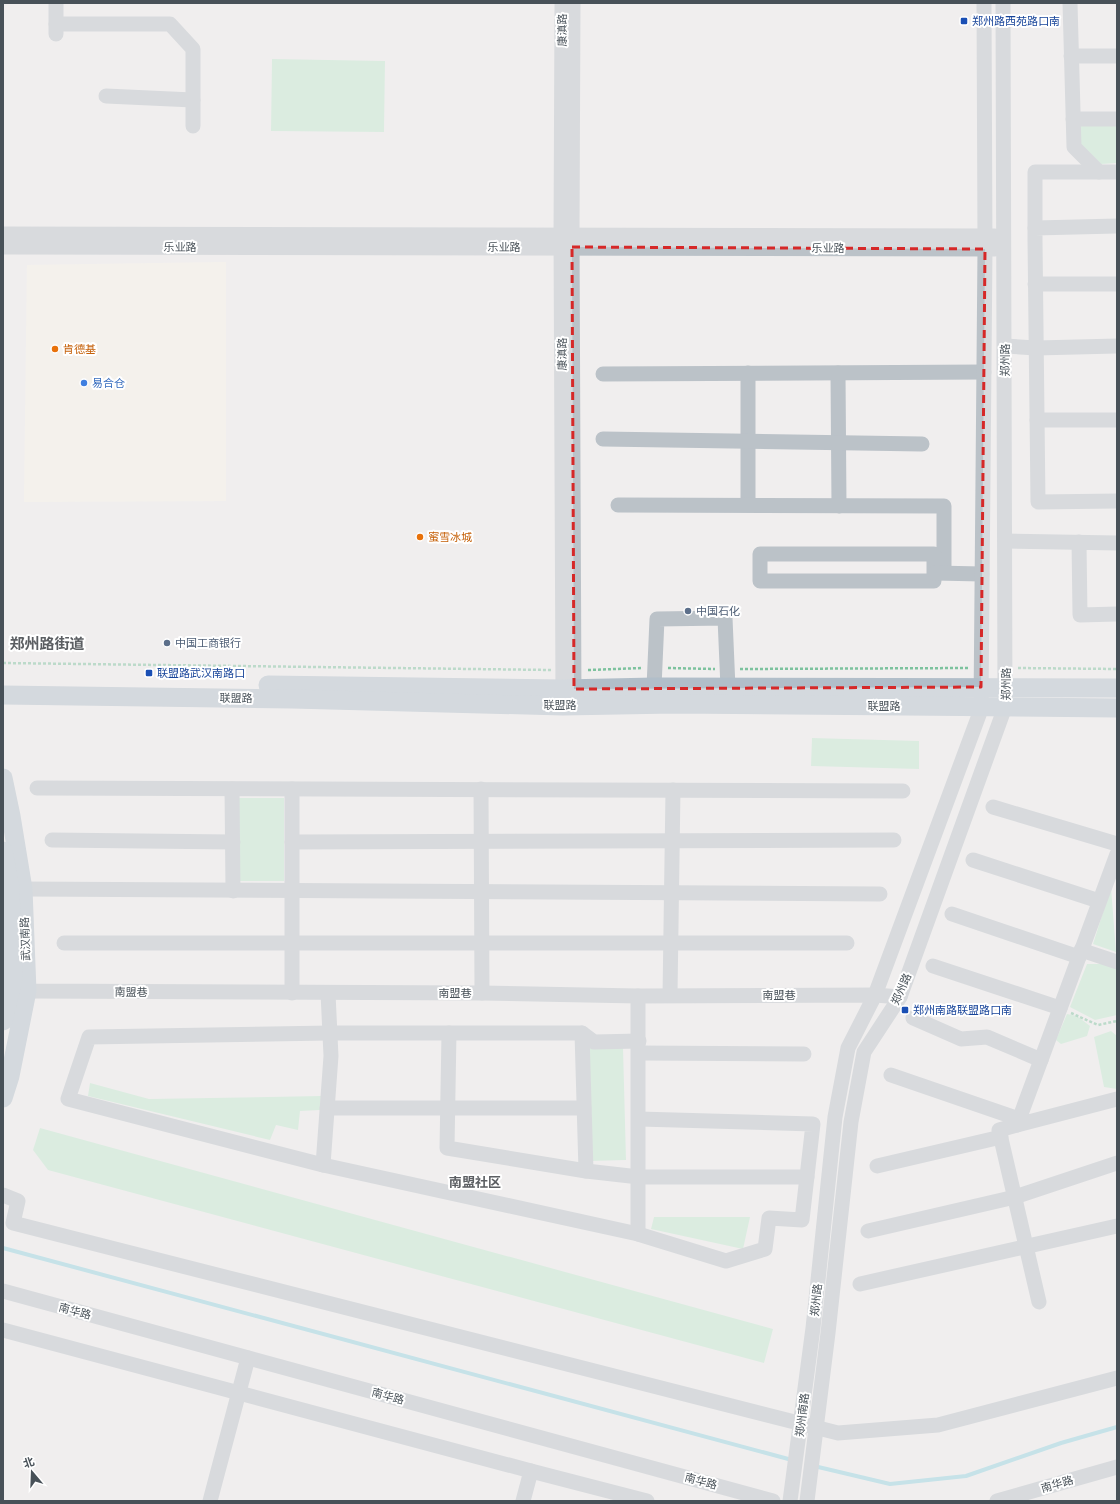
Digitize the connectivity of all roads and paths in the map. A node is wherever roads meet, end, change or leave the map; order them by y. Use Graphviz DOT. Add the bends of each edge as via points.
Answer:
graph roads {
  1 [pos="56,3"];
  2 [pos="562,3"];
  3 [pos="573,3"];
  4 [pos="984,3"];
  5 [pos="1003,3"];
  6 [pos="1070,3"];
  7 [pos="1071,56"];
  8 [pos="1117,56"];
  9 [pos="106,96"];
  10 [pos="193,100"];
  11 [pos="1073,119"];
  12 [pos="1117,119"];
  13 [pos="193,126"];
  14 [pos="1099,172"];
  15 [pos="1117,172"];
  16 [pos="1117,226"];
  17 [pos="1035,228"];
  18 [pos="3,234"];
  19 [pos="567,242"];
  20 [pos="985,243"];
  21 [pos="1004,243"];
  22 [pos="3,247"];
  23 [pos="1035,284"];
  24 [pos="1117,284"];
  25 [pos="1005,346"];
  26 [pos="1117,346"];
  27 [pos="1036,348"];
  28 [pos="984,372"];
  29 [pos="748,373"];
  30 [pos="838,373"];
  31 [pos="603,374"];
  32 [pos="1037,420"];
  33 [pos="1117,420"];
  34 [pos="603,439"];
  35 [pos="748,441"];
  36 [pos="838,442"];
  37 [pos="922,444"];
  38 [pos="1117,501"];
  39 [pos="618,505"];
  40 [pos="748,505"];
  41 [pos="839,506"];
  42 [pos="1005,541"];
  43 [pos="1079,542"];
  44 [pos="1117,544"];
  45 [pos="939,573"];
  46 [pos="982,574"];
  47 [pos="1117,614"];
  48 [pos="3,682"];
  49 [pos="654,687"];
  50 [pos="981,687"];
  51 [pos="1006,687"];
  52 [pos="728,688"];
  53 [pos="1117,688"];
  54 [pos="3,695"];
  55 [pos="568,697"];
  56 [pos="981,707"];
  57 [pos="1006,707"];
  58 [pos="1117,708"];
  59 [pos="3,778"];
  60 [pos="37,788"];
  61 [pos="232,789"];
  62 [pos="292,789"];
  63 [pos="481,789"];
  64 [pos="673,790"];
  65 [pos="903,791"];
  66 [pos="993,807"];
  67 [pos="52,840"];
  68 [pos="894,840"];
  69 [pos="481,841"];
  70 [pos="672,841"];
  71 [pos="233,842"];
  72 [pos="292,842"];
  73 [pos="1117,844"];
  74 [pos="3,851"];
  75 [pos="1117,854"];
  76 [pos="973,860"];
  77 [pos="23,889"];
  78 [pos="233,891"];
  79 [pos="292,891"];
  80 [pos="482,892"];
  81 [pos="671,893"];
  82 [pos="880,894"];
  83 [pos="1099,901"];
  84 [pos="952,914"];
  85 [pos="64,942"];
  86 [pos="293,943"];
  87 [pos="482,943"];
  88 [pos="670,943"];
  89 [pos="847,943"];
  90 [pos="1080,954"];
  91 [pos="1117,962"];
  92 [pos="933,966"];
  93 [pos="19,989"];
  94 [pos="292,993"];
  95 [pos="328,993"];
  96 [pos="482,993"];
  97 [pos="670,995"];
  98 [pos="875,995"];
  99 [pos="638,996"];
  100 [pos="900,997"];
  101 [pos="1060,1008"];
  102 [pos="913,1018"];
  103 [pos="3,1021"];
  104 [pos="1117,1021"];
  105 [pos="330,1033"];
  106 [pos="449,1033"];
  107 [pos="582,1033"];
  108 [pos="639,1047"];
  109 [pos="804,1054"];
  110 [pos="1040,1060"];
  111 [pos="891,1075"];
  112 [pos="3,1098"];
  113 [pos="1117,1099"];
  114 [pos="327,1108"];
  115 [pos="448,1108"];
  116 [pos="584,1108"];
  117 [pos="639,1119"];
  118 [pos="1018,1122"];
  119 [pos="1001,1137"];
  120 [pos="1117,1163"];
  121 [pos="323,1165"];
  122 [pos="877,1166"];
  123 [pos="586,1171"];
  124 [pos="639,1177"];
  125 [pos="807,1177"];
  126 [pos="3,1195"];
  127 [pos="1015,1197"];
  128 [pos="1117,1226"];
  129 [pos="868,1231"];
  130 [pos="638,1234"];
  131 [pos="1026,1247"];
  132 [pos="860,1284"];
  133 [pos="3,1291"];
  134 [pos="1039,1302"];
  135 [pos="813,1328"];
  136 [pos="3,1330"];
  137 [pos="828,1333"];
  138 [pos="248,1358"];
  139 [pos="1116,1380"];
  140 [pos="239,1393"];
  141 [pos="1117,1466"];
  142 [pos="531,1471"];
  143 [pos="791,1494"];
  144 [pos="808,1496"];
  145 [pos="210,1501"];
  146 [pos="523,1501"];
  147 [pos="647,1501"];
  148 [pos="773,1501"];
  149 [pos="997,1501"];
  1 -- 10 [label="street" via="56,29 170,24 193,49"];
  2 -- 19 [label="street, 康滇路"];
  3 -- 19 [label="street, 康滇路"];
  4 -- 20 [label="street, 郑州路"];
  5 -- 21 [label="street, 郑州路"];
  6 -- 7 [label="street"];
  7 -- 8 [label="street"];
  7 -- 11 [label="street"];
  9 -- 10 [label="street"];
  10 -- 13 [label="street"];
  11 -- 12 [label="street"];
  11 -- 14 [label="street" via="1074,147"];
  14 -- 15 [label="street"];
  14 -- 17 [label="street" via="1035,172"];
  16 -- 17 [label="street"];
  17 -- 23 [label="street"];
  18 -- 19 [label="street, 乐业路"];
  19 -- 20 [label="street, 乐业路"];
  19 -- 22 [label="street, 乐业路"];
  19 -- 55 [label="street, 康滇路"];
  20 -- 21 [label="street, 乐业路"];
  20 -- 28 [label="street, 郑州路"];
  21 -- 25 [label="street, 郑州路"];
  23 -- 24 [label="street"];
  23 -- 27 [label="street"];
  25 -- 27 [label="street"];
  25 -- 42 [label="street, 郑州路"];
  26 -- 27 [label="street"];
  27 -- 32 [label="street"];
  28 -- 30 [label="street"];
  28 -- 46 [label="street, 郑州路"];
  29 -- 30 [label="street"];
  29 -- 31 [label="street"];
  29 -- 35 [label="street"];
  30 -- 36 [label="street"];
  32 -- 33 [label="street"];
  32 -- 38 [label="street" via="1038,502"];
  34 -- 35 [label="street"];
  35 -- 36 [label="street"];
  35 -- 40 [label="street"];
  36 -- 37 [label="street"];
  36 -- 41 [label="street"];
  39 -- 40 [label="street"];
  40 -- 41 [label="street"];
  41 -- 45 [label="street" via="944,506"];
  42 -- 43 [label="street"];
  42 -- 51 [label="street, 郑州路"];
  43 -- 44 [label="street"];
  43 -- 47 [label="street" via="1080,615"];
  45 -- 45 [label="street" via="934,581 760,581 760,554 934,554"];
  45 -- 46 [label="street"];
  46 -- 50 [label="street, 郑州路"];
  48 -- 55 [label="main road, 联盟路"];
  49 -- 52 [label="main road, 联盟路"];
  49 -- 52 [label="street" via="657,619 725,618"];
  49 -- 55 [label="main road, 联盟路"];
  50 -- 51 [label="main road, 联盟路"];
  50 -- 52 [label="main road, 联盟路"];
  50 -- 56 [label="street, 郑州路"];
  51 -- 53 [label="main road, 联盟路"];
  51 -- 57 [label="street, 郑州路"];
  54 -- 55 [label="main road, 联盟路" via="292,699"];
  55 -- 56 [label="main road, 联盟路" via="674,704"];
  56 -- 57 [label="main road, 联盟路"];
  56 -- 98 [label="street, 郑州路"];
  57 -- 58 [label="main road, 联盟路"];
  57 -- 100 [label="street, 郑州路"];
  59 -- 77 [label="main road, 武汉南路"];
  60 -- 61 [label="street"];
  61 -- 62 [label="street"];
  61 -- 71 [label="street"];
  62 -- 63 [label="street"];
  62 -- 72 [label="street"];
  63 -- 64 [label="street"];
  63 -- 69 [label="street"];
  64 -- 65 [label="street"];
  64 -- 70 [label="street"];
  66 -- 73 [label="street"];
  67 -- 71 [label="street"];
  68 -- 70 [label="street"];
  69 -- 70 [label="street"];
  69 -- 72 [label="street"];
  69 -- 80 [label="street"];
  70 -- 81 [label="street"];
  71 -- 78 [label="street"];
  72 -- 79 [label="street"];
  74 -- 93 [label="main road, 武汉南路" via="10,887 13,979"];
  75 -- 83 [label="street"];
  76 -- 83 [label="street"];
  77 -- 78 [label="street"];
  77 -- 93 [label="main road, 武汉南路"];
  78 -- 79 [label="street"];
  79 -- 80 [label="street"];
  79 -- 86 [label="street"];
  80 -- 81 [label="street"];
  80 -- 87 [label="street"];
  81 -- 82 [label="street"];
  81 -- 88 [label="street"];
  83 -- 90 [label="street"];
  84 -- 90 [label="street"];
  85 -- 86 [label="street"];
  86 -- 87 [label="street"];
  86 -- 94 [label="street"];
  87 -- 88 [label="street"];
  87 -- 96 [label="street"];
  88 -- 89 [label="street"];
  88 -- 97 [label="street"];
  90 -- 91 [label="street"];
  90 -- 101 [label="street"];
  92 -- 101 [label="street"];
  93 -- 94 [label="street, 南盟巷"];
  93 -- 103 [label="main road, 武汉南路"];
  93 -- 112 [label="main road, 武汉南路" via="10,1076"];
  94 -- 95 [label="street, 南盟巷"];
  95 -- 96 [label="street, 南盟巷"];
  95 -- 105 [label="street"];
  96 -- 99 [label="street, 南盟巷"];
  97 -- 98 [label="street, 南盟巷"];
  97 -- 99 [label="street, 南盟巷"];
  98 -- 100 [label="street, 南盟巷"];
  98 -- 135 [label="street, 郑州路" via="848,1048 837,1109"];
  99 -- 108 [label="street"];
  100 -- 137 [label="street, 郑州路" via="864,1052 851,1122"];
  101 -- 104 [label="path" via="1098,1025"];
  101 -- 110 [label="street"];
  102 -- 110 [label="street" via="961,1039 987,1037"];
  105 -- 106 [label="street"];
  105 -- 114 [label="street"];
  105 -- 121 [label="street" via="89,1037 68,1099"];
  106 -- 107 [label="street"];
  106 -- 115 [label="street"];
  107 -- 108 [label="street" via="594,1042"];
  107 -- 116 [label="street"];
  108 -- 109 [label="street"];
  108 -- 117 [label="street"];
  110 -- 118 [label="street"];
  111 -- 118 [label="street"];
  113 -- 118 [label="street"];
  114 -- 115 [label="street"];
  114 -- 121 [label="street"];
  115 -- 116 [label="street"];
  115 -- 123 [label="street" via="447,1148"];
  116 -- 123 [label="street"];
  117 -- 124 [label="street"];
  117 -- 125 [label="street" via="813,1124"];
  118 -- 119 [label="street" via="999,1130"];
  119 -- 122 [label="street"];
  119 -- 127 [label="street"];
  120 -- 127 [label="street"];
  121 -- 130 [label="street"];
  123 -- 124 [label="street"];
  124 -- 125 [label="street"];
  124 -- 130 [label="street"];
  125 -- 130 [label="street" via="802,1220 769,1218 765,1249 726,1261"];
  126 -- 139 [label="street" via="18,1202 13,1223 838,1433 938,1424"];
  127 -- 129 [label="street"];
  127 -- 131 [label="street"];
  128 -- 131 [label="street"];
  131 -- 132 [label="street"];
  131 -- 134 [label="street"];
  133 -- 138 [label="street, 南华路"];
  135 -- 143 [label="street, 郑州南路"];
  136 -- 140 [label="street"];
  137 -- 144 [label="street, 郑州南路"];
  138 -- 140 [label="street"];
  138 -- 148 [label="street, 南华路"];
  140 -- 142 [label="street"];
  140 -- 145 [label="street"];
  141 -- 149 [label="street, 南华路"];
  142 -- 146 [label="street"];
  142 -- 147 [label="street"];
}
